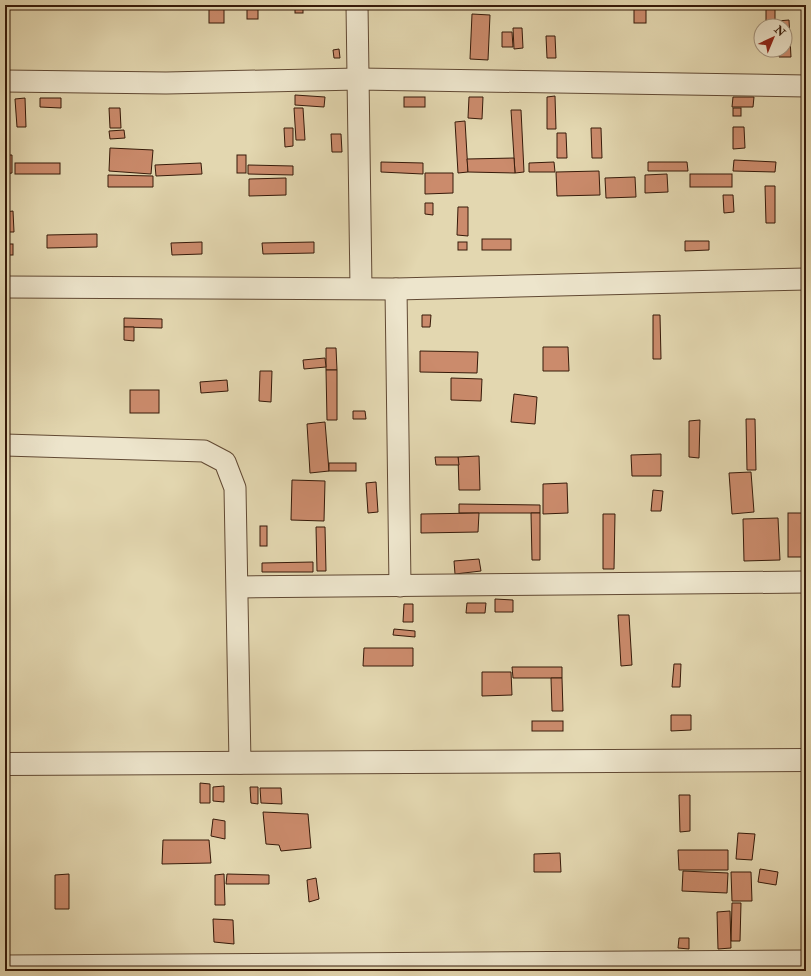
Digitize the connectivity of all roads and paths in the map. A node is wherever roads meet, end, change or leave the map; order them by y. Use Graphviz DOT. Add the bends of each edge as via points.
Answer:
graph roads {
  1 [pos="357,5"];
  2 [pos="358,79"];
  3 [pos="5,81"];
  4 [pos="806,86"];
  5 [pos="806,279"];
  6 [pos="5,286"];
  7 [pos="361,288"];
  8 [pos="396,289"];
  9 [pos="5,445"];
  10 [pos="806,582"];
  11 [pos="400,586"];
  12 [pos="238,587"];
  13 [pos="806,760"];
  14 [pos="240,762"];
  15 [pos="5,764"];
  16 [pos="806,961"];
  17 [pos="5,966"];
  18 [pos="644,967"];
  19 [pos="132,968"];
  1 -- 2 [label="street"];
  2 -- 3 [label="street" via="166,83"];
  2 -- 4 [label="street"];
  2 -- 7 [label="street"];
  5 -- 8 [label="street"];
  6 -- 7 [label="street"];
  7 -- 8 [label="street"];
  8 -- 11 [label="street"];
  9 -- 12 [label="street" via="204,451 225,462 235,488"];
  10 -- 11 [label="street"];
  11 -- 12 [label="street"];
  12 -- 14 [label="street"];
  13 -- 14 [label="street"];
  14 -- 15 [label="street"];
  16 -- 18 [label="street"];
  17 -- 19 [label="street"];
  18 -- 19 [label="street"];
}
